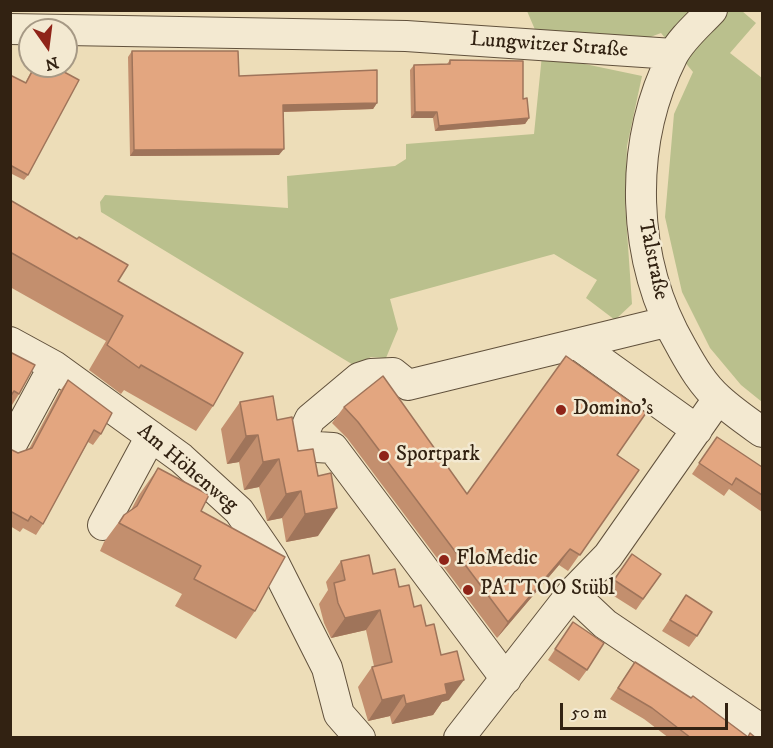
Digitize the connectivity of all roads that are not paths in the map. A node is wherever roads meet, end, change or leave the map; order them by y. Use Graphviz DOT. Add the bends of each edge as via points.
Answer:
graph roads {
  1 [pos="712,10"];
  2 [pos="367,23"];
  3 [pos="10,29"];
  4 [pos="673,54"];
  5 [pos="666,322"];
  6 [pos="10,342"];
  7 [pos="577,344"];
  8 [pos="54,366"];
  9 [pos="718,399"];
  10 [pos="697,430"];
  11 [pos="762,432"];
  12 [pos="151,436"];
  13 [pos="10,447"];
  14 [pos="102,525"];
  15 [pos="572,593"];
  16 [pos="506,679"];
  17 [pos="762,730"];
  18 [pos="469,733"];
  19 [pos="360,738"];
  1 -- 4 [label="street"];
  2 -- 3 [label="street, Lungwitzer Straße"];
  2 -- 4 [label="street, Lungwitzer Straße" via="417,37"];
  4 -- 5 [label="street, Talstraße" via="653,105 640,187 642,233"];
  5 -- 7 [label="street"];
  5 -- 9 [label="street, Talstraße" via="694,370"];
  6 -- 8 [label="street, Am Höhenweg"];
  7 -- 10 [label="street"];
  7 -- 16 [label="street" via="408,386 393,373 371,374 359,378 310,419 305,430 307,442 333,448"];
  8 -- 12 [label="street, Am Höhenweg"];
  8 -- 13 [label="street"];
  9 -- 10 [label="street"];
  9 -- 11 [label="street, Talstraße"];
  10 -- 15 [label="street" via="608,556"];
  12 -- 14 [label="street"];
  12 -- 19 [label="street, Am Höhenweg" via="239,511 272,559 327,668 339,714"];
  15 -- 16 [label="street"];
  15 -- 17 [label="street" via="605,624"];
  16 -- 18 [label="street"];
}
